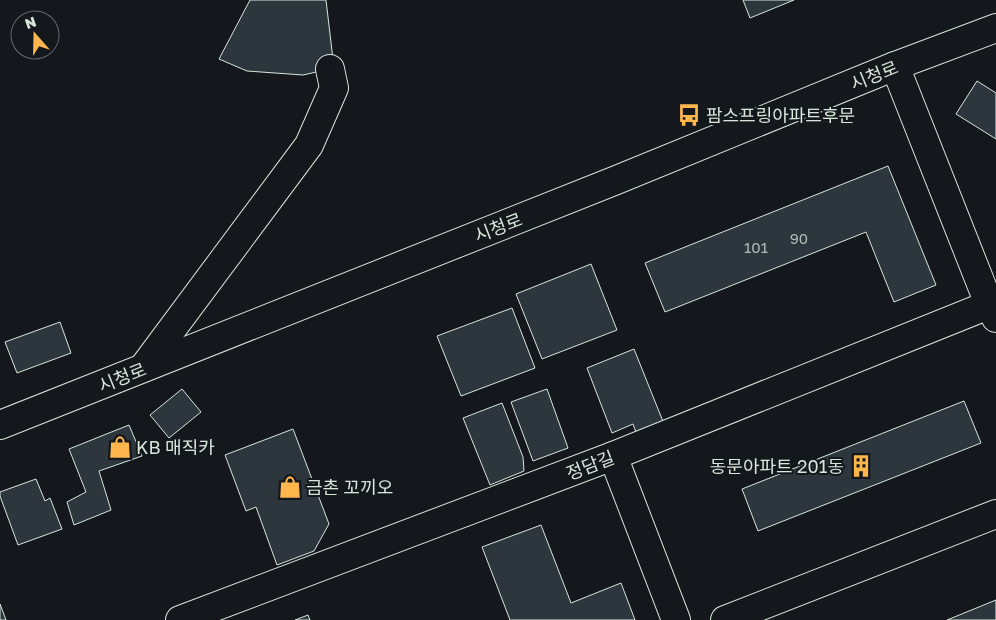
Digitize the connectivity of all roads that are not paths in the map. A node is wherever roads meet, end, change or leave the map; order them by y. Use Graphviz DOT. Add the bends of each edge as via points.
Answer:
graph roads {
  1 [pos="996,28"];
  2 [pos="895,66"];
  3 [pos="330,69"];
  4 [pos="994,308"];
  5 [pos="143,368"];
  6 [pos="2,418"];
  7 [pos="612,456"];
  8 [pos="996,514"];
  9 [pos="180,620"];
  10 [pos="676,620"];
  11 [pos="725,620"];
  1 -- 2 [label="street, 시청로"];
  2 -- 4 [label="street"];
  2 -- 5 [label="street, 시청로"];
  3 -- 5 [label="street" via="334,88 309,146"];
  4 -- 7 [label="street, 정담길"];
  5 -- 6 [label="street, 시청로"];
  7 -- 9 [label="street, 정담길"];
  7 -- 10 [label="street"];
  8 -- 11 [label="street"];
}
